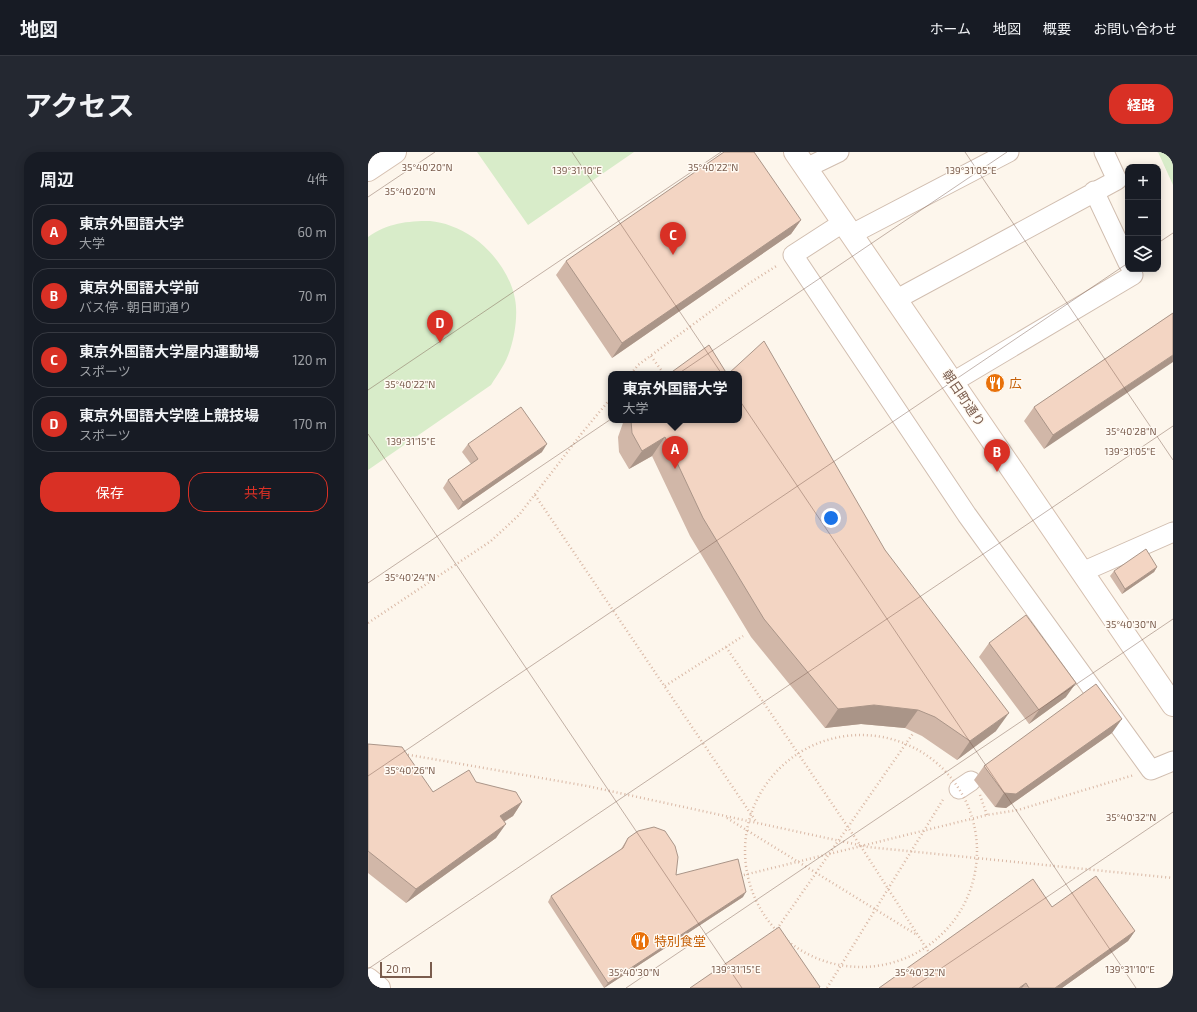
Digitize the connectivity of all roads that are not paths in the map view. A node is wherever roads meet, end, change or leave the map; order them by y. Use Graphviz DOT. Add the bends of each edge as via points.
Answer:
graph roads {
  1 [pos="395,152"];
  2 [pos="839,152"];
  3 [pos="1009,152"];
  4 [pos="1104,152"];
  5 [pos="800,160"];
  6 [pos="368,170"];
  7 [pos="1094,191"];
  8 [pos="848,228"];
  9 [pos="1125,257"];
  10 [pos="1132,272"];
  11 [pos="897,299"];
  12 [pos="954,382"];
  13 [pos="1173,532"];
  14 [pos="1082,572"];
  15 [pos="1173,705"];
  16 [pos="1173,761"];
  17 [pos="368,979"];
  18 [pos="379,988"];
  1 -- 6 [label="street"];
  2 -- 5 [label="street"];
  3 -- 8 [label="street"];
  4 -- 7 [label="street" via="1116,180"];
  5 -- 8 [label="street, 朝日町通り"];
  7 -- 9 [label="street"];
  7 -- 11 [label="street"];
  8 -- 11 [label="street, 朝日町通り"];
  8 -- 16 [label="street" via="793,255 967,515 1151,770"];
  10 -- 12 [label="street" via="1133,274"];
  11 -- 12 [label="street, 朝日町通り"];
  12 -- 14 [label="street, 朝日町通り"];
  13 -- 14 [label="street"];
  14 -- 15 [label="street, 朝日町通り"];
  17 -- 18 [label="street"];
}
